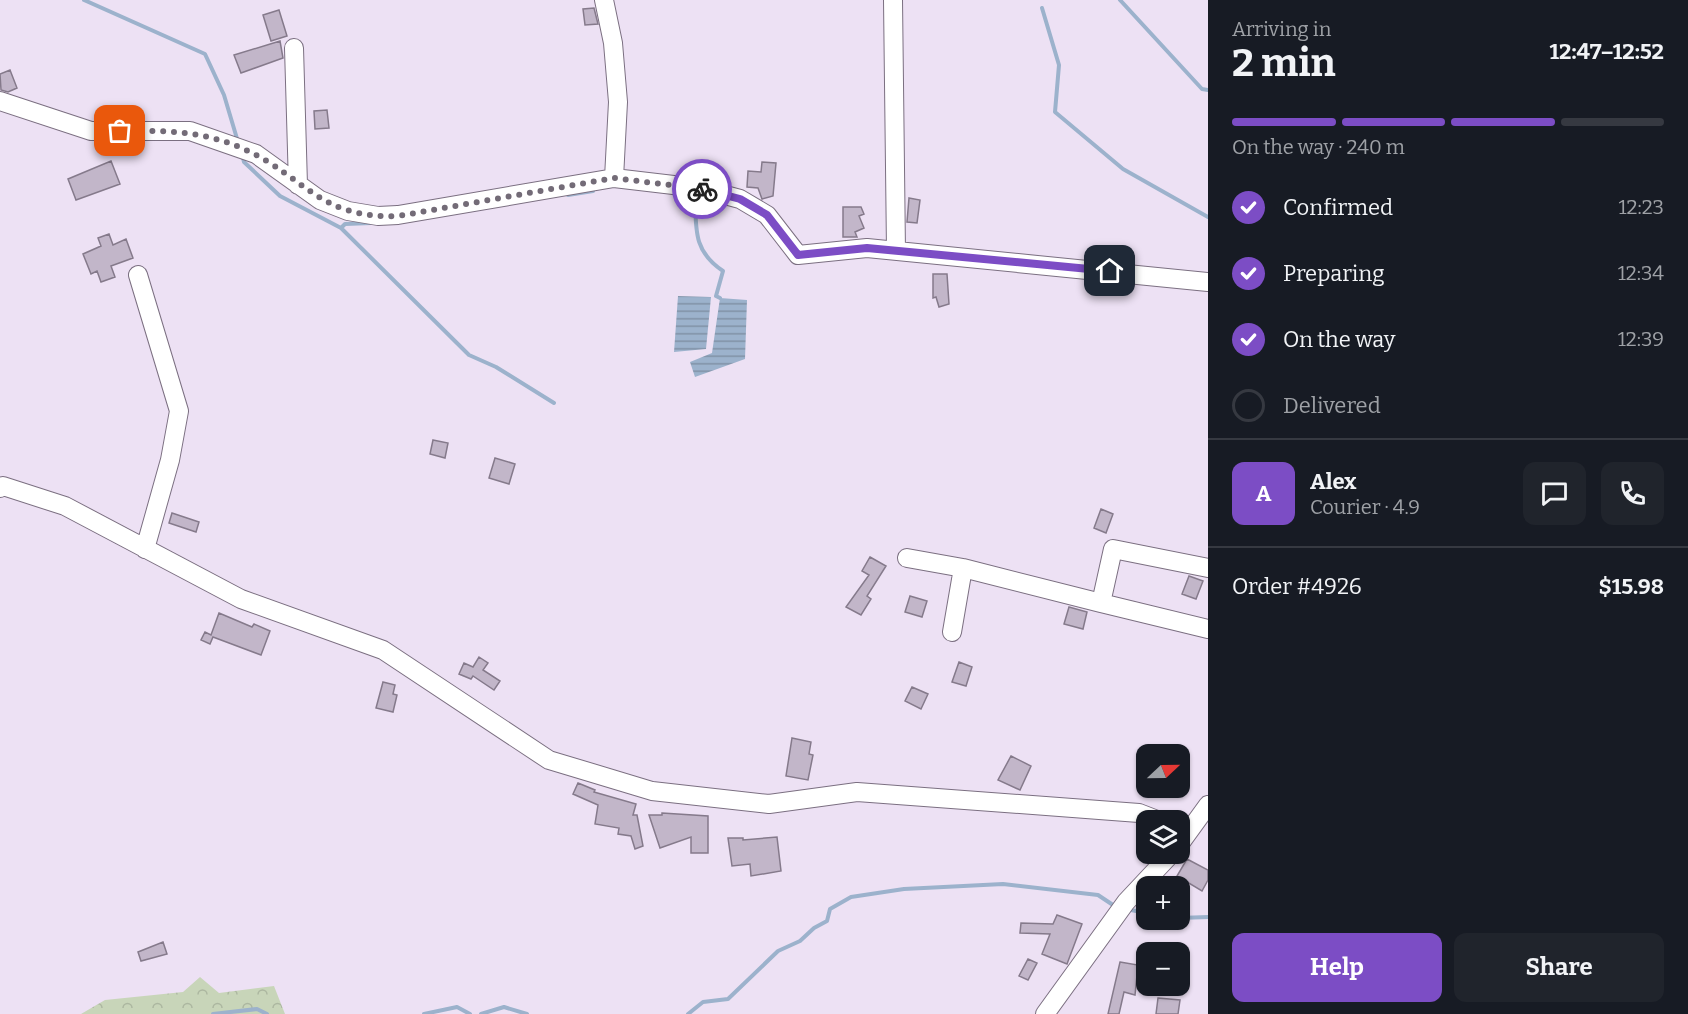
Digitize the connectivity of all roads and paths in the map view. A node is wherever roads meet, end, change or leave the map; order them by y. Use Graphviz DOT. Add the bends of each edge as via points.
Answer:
graph roads {
  1 [pos="604,0"];
  2 [pos="893,0"];
  3 [pos="294,48"];
  4 [pos="0,101"];
  5 [pos="614,178"];
  6 [pos="298,185"];
  7 [pos="896,250"];
  8 [pos="138,275"];
  9 [pos="1208,282"];
  10 [pos="0,488"];
  11 [pos="144,549"];
  12 [pos="907,558"];
  13 [pos="963,568"];
  14 [pos="1208,568"];
  15 [pos="1101,603"];
  16 [pos="1208,629"];
  17 [pos="952,632"];
  18 [pos="1208,805"];
  19 [pos="1136,813"];
  20 [pos="1190,826"];
  21 [pos="1162,864"];
  22 [pos="1045,1014"];
  1 -- 5 [label="street" via="613,43 618,102"];
  2 -- 7 [label="street"];
  3 -- 6 [label="street"];
  4 -- 6 [label="street" via="90,131 190,132 243,148"];
  5 -- 6 [label="street" via="398,216 338,207"];
  5 -- 7 [label="street" via="699,188 740,199 767,215 798,255 867,248"];
  7 -- 9 [label="street"];
  8 -- 11 [label="street" via="179,411 170,460"];
  10 -- 11 [label="street" via="65,506"];
  11 -- 19 [label="street" via="241,599 383,650 549,760 652,791 769,804 857,792"];
  12 -- 13 [label="street"];
  13 -- 15 [label="street"];
  13 -- 17 [label="street"];
  14 -- 15 [label="street" via="1113,549"];
  15 -- 16 [label="street"];
  18 -- 20 [label="street"];
  21 -- 22 [label="street" via="1122,908"];
}
